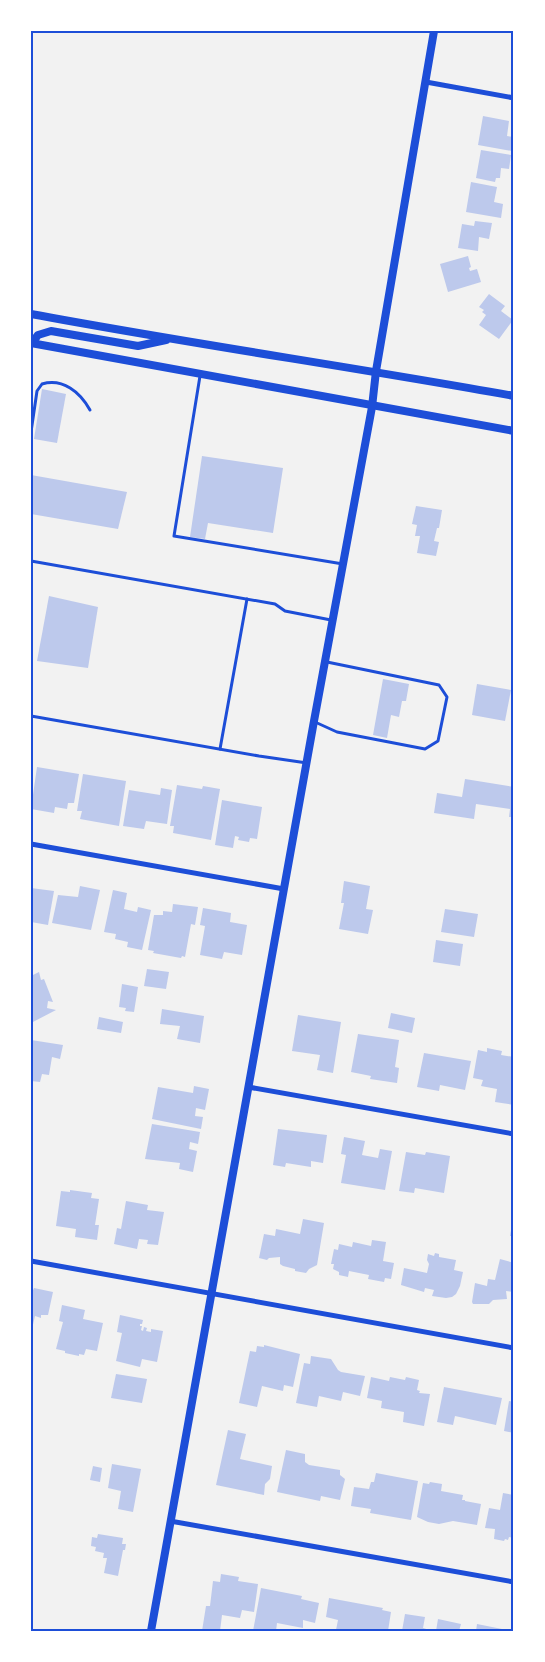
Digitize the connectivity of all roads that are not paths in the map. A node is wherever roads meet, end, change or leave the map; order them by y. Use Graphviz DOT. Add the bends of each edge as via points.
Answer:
graph roads {
  1 [pos="434,31"];
  2 [pos="426,82"];
  3 [pos="514,98"];
  4 [pos="31,314"];
  5 [pos="170,339"];
  6 [pos="31,345"];
  7 [pos="376,371"];
  8 [pos="200,375"];
  9 [pos="514,396"];
  10 [pos="372,406"];
  11 [pos="90,410"];
  12 [pos="514,431"];
  13 [pos="31,432"];
  14 [pos="31,561"];
  15 [pos="343,564"];
  16 [pos="247,599"];
  17 [pos="333,620"];
  18 [pos="325,662"];
  19 [pos="31,716"];
  20 [pos="314,721"];
  21 [pos="220,749"];
  22 [pos="306,763"];
  23 [pos="31,844"];
  24 [pos="284,889"];
  25 [pos="248,1087"];
  26 [pos="514,1134"];
  27 [pos="31,1261"];
  28 [pos="211,1294"];
  29 [pos="514,1348"];
  30 [pos="170,1521"];
  31 [pos="514,1582"];
  32 [pos="151,1631"];
  1 -- 2 [label="street"];
  2 -- 3 [label="street"];
  2 -- 7 [label="street"];
  4 -- 5 [label="street"];
  5 -- 6 [label="street" via="138,346 51,331 38,335"];
  5 -- 7 [label="street"];
  6 -- 8 [label="street"];
  7 -- 9 [label="street"];
  7 -- 10 [label="street"];
  8 -- 10 [label="street"];
  8 -- 15 [label="lane" via="174,536"];
  10 -- 12 [label="street"];
  10 -- 15 [label="street"];
  11 -- 13 [label="lane" via="85,401 67,386 58,382 42,384"];
  14 -- 16 [label="lane"];
  15 -- 17 [label="street"];
  16 -- 17 [label="lane" via="275,604 285,611"];
  16 -- 21 [label="lane"];
  17 -- 18 [label="street"];
  18 -- 20 [label="street"];
  18 -- 20 [label="lane" via="438,685 447,697 438,741 425,749 337,732"];
  19 -- 21 [label="lane"];
  20 -- 22 [label="street"];
  21 -- 22 [label="lane"];
  22 -- 24 [label="street"];
  23 -- 24 [label="street"];
  24 -- 25 [label="street"];
  25 -- 26 [label="street"];
  25 -- 28 [label="street"];
  27 -- 28 [label="street"];
  28 -- 29 [label="street"];
  28 -- 30 [label="street"];
  30 -- 31 [label="street"];
  30 -- 32 [label="street"];
}
